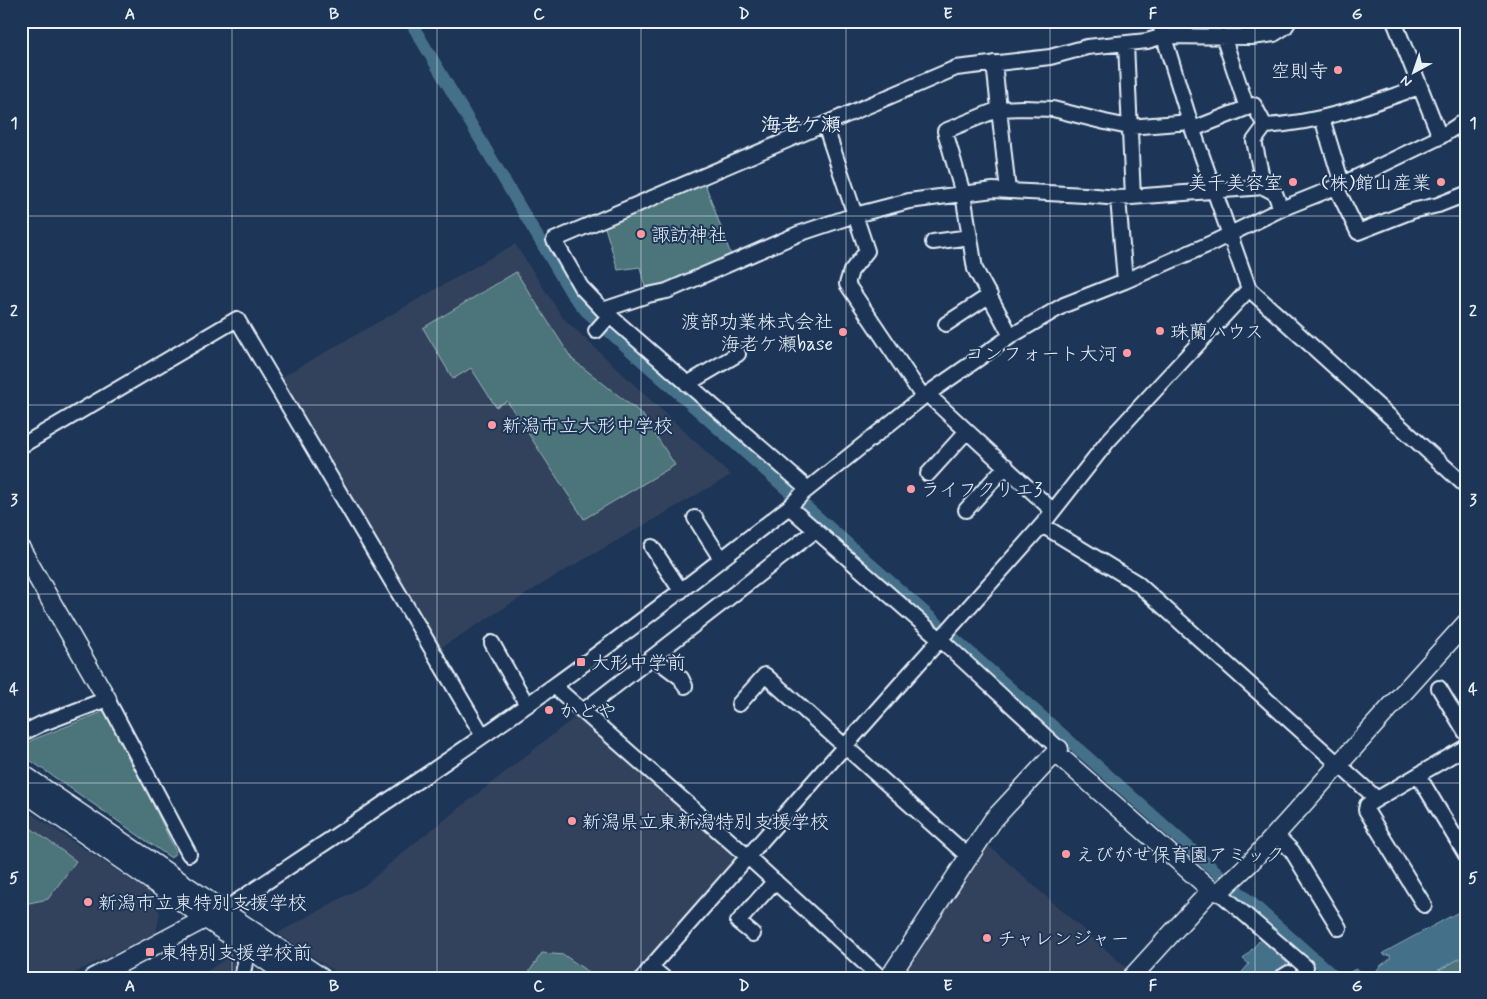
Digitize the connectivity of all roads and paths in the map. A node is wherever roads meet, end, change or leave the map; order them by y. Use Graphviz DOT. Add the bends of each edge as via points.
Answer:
graph roads {
  1 [pos="1159,21"];
  2 [pos="1289,21"];
  3 [pos="1394,21"];
  4 [pos="1164,36"];
  5 [pos="1222,36"];
  6 [pos="1126,44"];
  7 [pos="994,64"];
  8 [pos="1419,87"];
  9 [pos="1247,108"];
  10 [pos="999,109"];
  11 [pos="1322,118"];
  12 [pos="825,125"];
  13 [pos="1191,126"];
  14 [pos="1266,126"];
  15 [pos="1129,127"];
  16 [pos="1464,127"];
  17 [pos="1440,137"];
  18 [pos="1339,185"];
  19 [pos="1264,188"];
  20 [pos="1008,191"];
  21 [pos="1215,192"];
  22 [pos="963,194"];
  23 [pos="1466,194"];
  24 [pos="1133,197"];
  25 [pos="1118,198"];
  26 [pos="1281,209"];
  27 [pos="855,215"];
  28 [pos="1229,233"];
  29 [pos="970,237"];
  30 [pos="934,242"];
  31 [pos="1125,281"];
  32 [pos="1250,288"];
  33 [pos="990,295"];
  34 [pos="607,312"];
  35 [pos="946,324"];
  36 [pos="596,331"];
  37 [pos="1011,336"];
  38 [pos="738,354"];
  39 [pos="687,384"];
  40 [pos="925,396"];
  41 [pos="966,431"];
  42 [pos="21,446"];
  43 [pos="1006,466"];
  44 [pos="928,474"];
  45 [pos="1466,486"];
  46 [pos="805,491"];
  47 [pos="791,505"];
  48 [pos="966,510"];
  49 [pos="1052,510"];
  50 [pos="695,518"];
  51 [pos="1042,525"];
  52 [pos="811,534"];
  53 [pos="652,547"];
  54 [pos="21,549"];
  55 [pos="721,559"];
  56 [pos="681,591"];
  57 [pos="1466,623"];
  58 [pos="940,639"];
  59 [pos="492,643"];
  60 [pos="653,657"];
  61 [pos="554,686"];
  62 [pos="685,686"];
  63 [pos="1440,688"];
  64 [pos="108,699"];
  65 [pos="739,704"];
  66 [pos="527,705"];
  67 [pos="583,711"];
  68 [pos="1466,733"];
  69 [pos="21,734"];
  70 [pos="483,736"];
  71 [pos="844,746"];
  72 [pos="1466,747"];
  73 [pos="1058,751"];
  74 [pos="1338,765"];
  75 [pos="21,773"];
  76 [pos="1418,775"];
  77 [pos="21,790"];
  78 [pos="1377,799"];
  79 [pos="1275,834"];
  80 [pos="189,854"];
  81 [pos="1466,855"];
  82 [pos="969,856"];
  83 [pos="748,857"];
  84 [pos="775,881"];
  85 [pos="1218,891"];
  86 [pos="1424,906"];
  87 [pos="224,910"];
  88 [pos="205,918"];
  89 [pos="1340,928"];
  90 [pos="753,934"];
  91 [pos="245,947"];
  92 [pos="1306,967"];
  93 [pos="647,972"];
  94 [pos="93,978"];
  95 [pos="242,978"];
  96 [pos="291,978"];
  97 [pos="322,978"];
  98 [pos="664,978"];
  99 [pos="880,978"];
  100 [pos="889,978"];
  101 [pos="1131,978"];
  1 -- 4 [label="street"];
  2 -- 5 [label="street" via="1285,28 1274,34"];
  3 -- 8 [label="street"];
  4 -- 5 [label="street"];
  4 -- 6 [label="street"];
  4 -- 13 [label="street"];
  5 -- 9 [label="street"];
  6 -- 7 [label="street" via="1087,47 1050,57"];
  6 -- 15 [label="street"];
  7 -- 10 [label="street"];
  7 -- 12 [label="street" via="956,68"];
  8 -- 11 [label="street"];
  8 -- 17 [label="street"];
  9 -- 13 [label="street"];
  9 -- 14 [label="street" via="1254,105"];
  10 -- 15 [label="street" via="1053,109"];
  10 -- 20 [label="street"];
  10 -- 22 [label="street" via="945,130"];
  11 -- 14 [label="street"];
  11 -- 18 [label="street"];
  12 -- 27 [label="street"];
  12 -- 34 [label="street" via="554,240 581,287"];
  13 -- 15 [label="street"];
  13 -- 21 [label="street"];
  14 -- 19 [label="street" via="1254,141"];
  15 -- 24 [label="street"];
  16 -- 17 [label="street"];
  17 -- 18 [label="street"];
  18 -- 23 [label="street" via="1358,232"];
  18 -- 26 [label="street"];
  19 -- 21 [label="street"];
  19 -- 26 [label="street" via="1274,193"];
  20 -- 22 [label="street"];
  20 -- 25 [label="street"];
  21 -- 24 [label="street"];
  21 -- 28 [label="street"];
  22 -- 27 [label="street" via="909,201"];
  22 -- 29 [label="street"];
  24 -- 25 [label="street"];
  25 -- 31 [label="street"];
  26 -- 28 [label="street"];
  27 -- 34 [label="street" via="798,234 667,291 648,295"];
  27 -- 40 [label="street" via="867,251 851,271 847,284"];
  28 -- 31 [label="street"];
  28 -- 32 [label="street"];
  29 -- 30 [label="street"];
  29 -- 33 [label="street" via="975,269"];
  31 -- 37 [label="street" via="1064,306"];
  32 -- 45 [label="street"];
  32 -- 49 [label="street" via="1108,441"];
  33 -- 35 [label="street"];
  33 -- 37 [label="street"];
  34 -- 36 [label="street"];
  34 -- 39 [label="street"];
  37 -- 40 [label="street"];
  38 -- 39 [label="street"];
  39 -- 46 [label="street"];
  40 -- 41 [label="street"];
  40 -- 46 [label="street"];
  41 -- 43 [label="street"];
  41 -- 44 [label="street"];
  42 -- 70 [label="street" via="237,319"];
  43 -- 48 [label="street"];
  43 -- 49 [label="street"];
  46 -- 47 [label="street"];
  47 -- 55 [label="street"];
  47 -- 58 [label="street"];
  49 -- 51 [label="street"];
  50 -- 55 [label="street"];
  51 -- 58 [label="street"];
  51 -- 74 [label="street" via="1137,583"];
  52 -- 60 [label="street"];
  53 -- 56 [label="street"];
  54 -- 64 [label="street"];
  55 -- 56 [label="street"];
  56 -- 61 [label="street"];
  57 -- 74 [label="street"];
  58 -- 71 [label="street"];
  58 -- 73 [label="street"];
  59 -- 66 [label="street"];
  60 -- 62 [label="street" via="681,678"];
  60 -- 67 [label="street"];
  61 -- 66 [label="street"];
  61 -- 67 [label="street"];
  63 -- 68 [label="street"];
  64 -- 69 [label="street"];
  64 -- 80 [label="street"];
  65 -- 71 [label="street" via="765,675"];
  66 -- 70 [label="street"];
  67 -- 83 [label="street"];
  70 -- 87 [label="street"];
  71 -- 82 [label="street"];
  71 -- 83 [label="street"];
  72 -- 76 [label="street"];
  73 -- 82 [label="street" via="993,820"];
  73 -- 85 [label="street"];
  74 -- 78 [label="street"];
  74 -- 79 [label="street"];
  75 -- 87 [label="street"];
  76 -- 78 [label="street"];
  76 -- 81 [label="street"];
  77 -- 88 [label="street"];
  78 -- 86 [label="street" via="1367,805 1366,810"];
  79 -- 85 [label="street" via="1250,863"];
  79 -- 89 [label="street" via="1292,851"];
  82 -- 100 [label="street"];
  83 -- 84 [label="street"];
  83 -- 93 [label="street"];
  84 -- 90 [label="street" via="738,922"];
  84 -- 99 [label="street"];
  85 -- 92 [label="street"];
  85 -- 101 [label="street"];
  87 -- 88 [label="street"];
  87 -- 97 [label="street"];
  88 -- 91 [label="street"];
  88 -- 94 [label="street"];
  91 -- 95 [label="street"];
  91 -- 96 [label="street"];
  93 -- 98 [label="street"];
}
